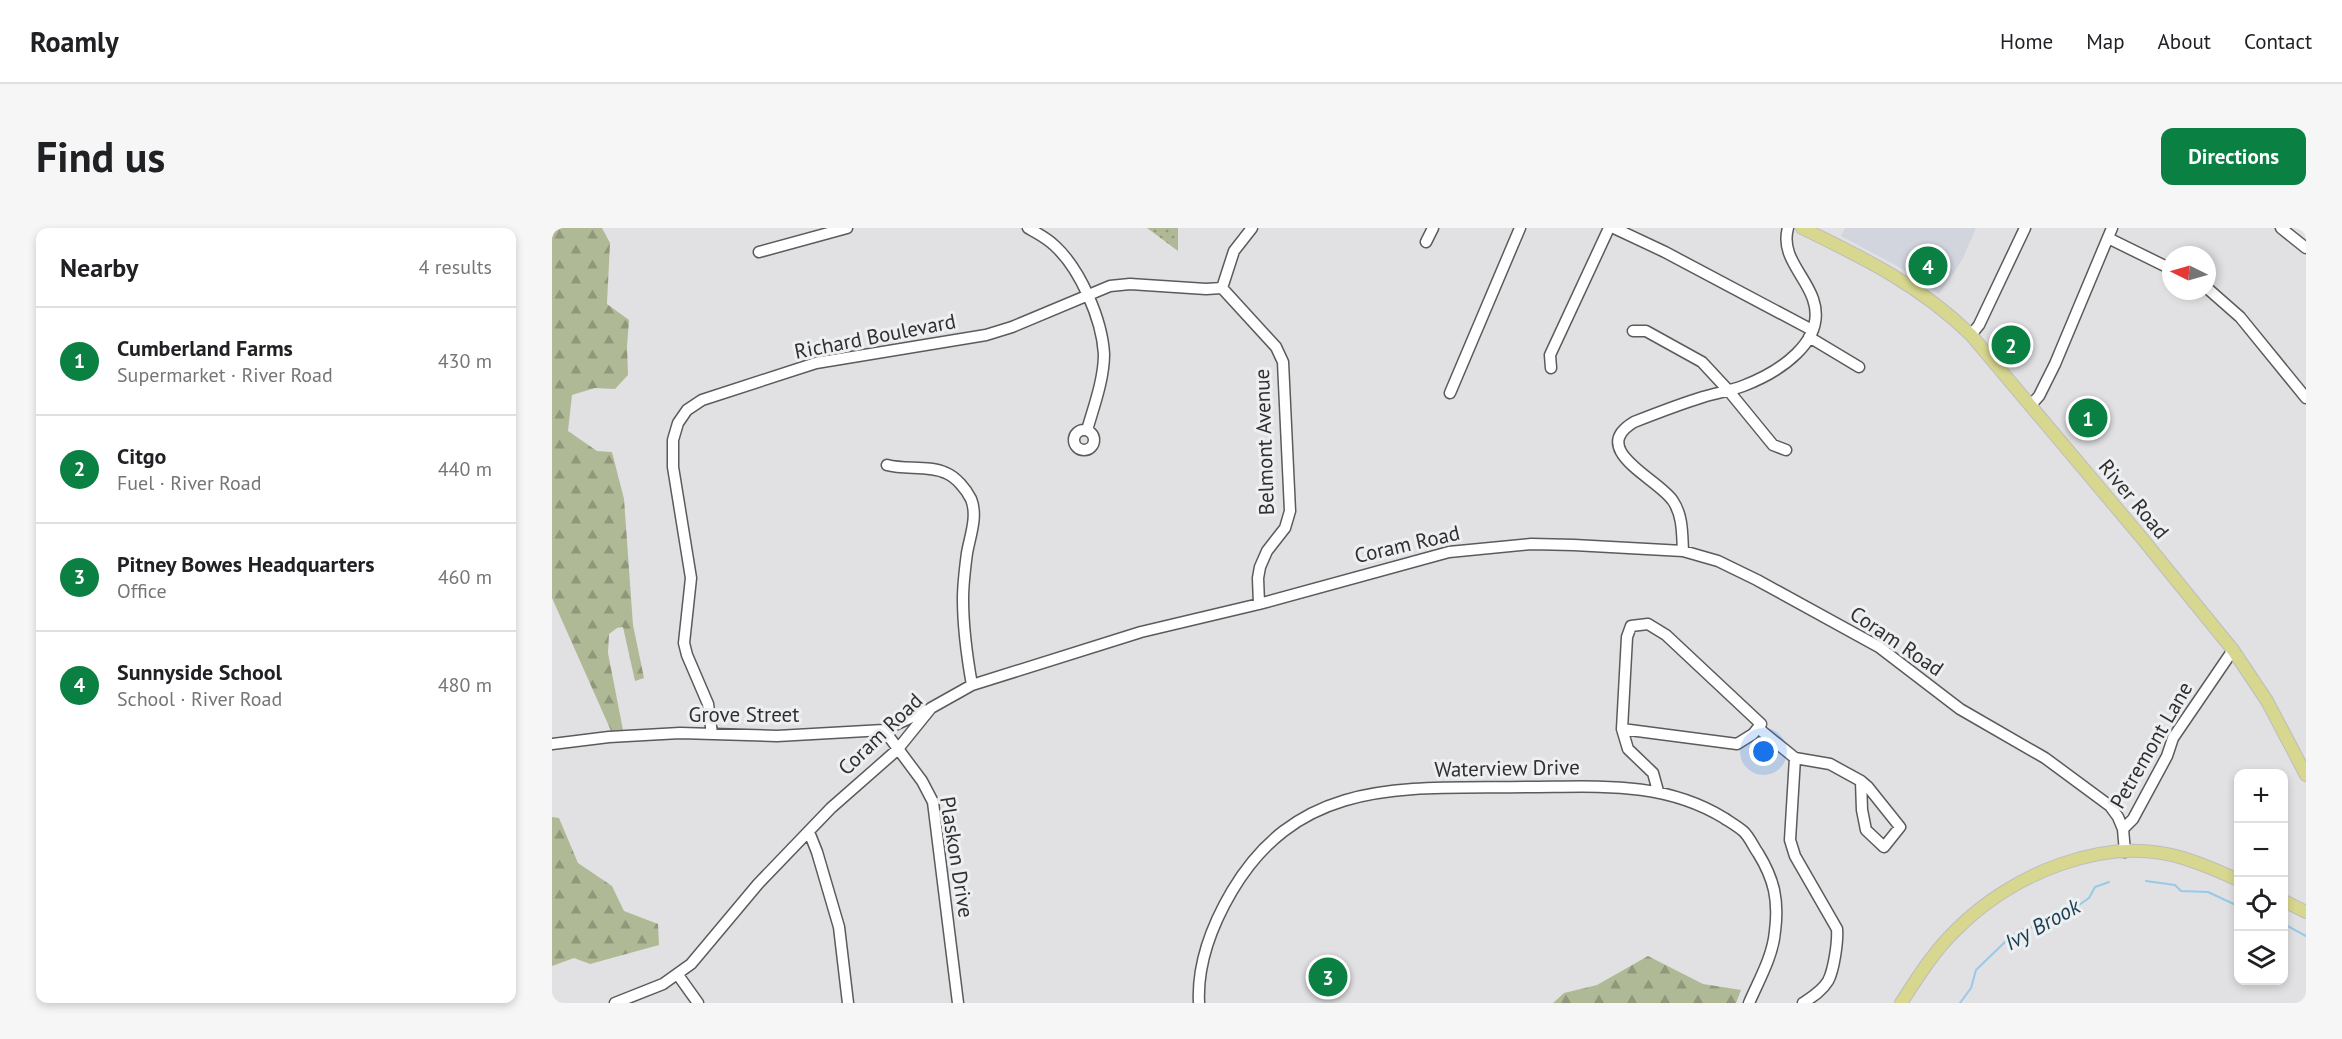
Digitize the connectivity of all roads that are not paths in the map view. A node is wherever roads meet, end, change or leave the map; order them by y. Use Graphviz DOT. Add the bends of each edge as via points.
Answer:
graph roads {
  1 [pos="847,228"];
  2 [pos="1028,228"];
  3 [pos="1252,228"];
  4 [pos="1433,228"];
  5 [pos="1520,228"];
  6 [pos="1609,228"];
  7 [pos="1614,228"];
  8 [pos="1788,228"];
  9 [pos="1802,228"];
  10 [pos="2025,228"];
  11 [pos="2281,228"];
  12 [pos="2110,233"];
  13 [pos="1426,242"];
  14 [pos="2306,248"];
  15 [pos="759,252"];
  16 [pos="2162,264"];
  17 [pos="1222,288"];
  18 [pos="1088,296"];
  19 [pos="2216,296"];
  20 [pos="1633,331"];
  21 [pos="1810,333"];
  22 [pos="1971,335"];
  23 [pos="1859,367"];
  24 [pos="1551,368"];
  25 [pos="1728,390"];
  26 [pos="1450,393"];
  27 [pos="2306,398"];
  28 [pos="2031,405"];
  29 [pos="1087,430"];
  30 [pos="1786,450"];
  31 [pos="887,465"];
  32 [pos="1683,551"];
  33 [pos="1259,604"];
  34 [pos="2233,650"];
  35 [pos="972,685"];
  36 [pos="931,708"];
  37 [pos="1758,728"];
  38 [pos="1622,729"];
  39 [pos="884,730"];
  40 [pos="712,734"];
  41 [pos="552,744"];
  42 [pos="897,750"];
  43 [pos="1795,758"];
  44 [pos="2306,775"];
  45 [pos="1861,781"];
  46 [pos="1658,791"];
  47 [pos="2123,829"];
  48 [pos="809,832"];
  49 [pos="2125,852"];
  50 [pos="2234,878"];
  51 [pos="2288,903"];
  52 [pos="2306,912"];
  53 [pos="678,975"];
  54 [pos="615,1003"];
  55 [pos="698,1003"];
  56 [pos="848,1003"];
  57 [pos="958,1003"];
  58 [pos="1199,1003"];
  59 [pos="1749,1003"];
  60 [pos="1803,1003"];
  61 [pos="1901,1003"];
  1 -- 15 [label="street"];
  2 -- 18 [label="street" via="1054,245"];
  3 -- 17 [label="street" via="1234,251"];
  4 -- 13 [label="street"];
  5 -- 26 [label="street"];
  6 -- 24 [label="street" via="1550,355"];
  7 -- 21 [label="street"];
  8 -- 21 [label="street" via="1785,242 1791,260 1814,301 1816,316"];
  9 -- 22 [label="main road, River Road" via="1916,288"];
  10 -- 22 [label="street"];
  11 -- 14 [label="street"];
  12 -- 16 [label="street"];
  12 -- 28 [label="street" via="2055,364"];
  17 -- 18 [label="street, Richard Boulevard" via="1130,284 1110,286"];
  17 -- 33 [label="street, Belmont Avenue" via="1276,347 1283,362 1290,511 1285,528 1260,567"];
  18 -- 29 [label="street" via="1104,355"];
  18 -- 40 [label="street, Richard Boulevard" via="986,335 816,363 702,400 687,410 678,423 673,449 691,578 684,643 708,704"];
  19 -- 27 [label="street" via="2240,317"];
  20 -- 25 [label="street" via="1646,332 1702,362"];
  21 -- 23 [label="street"];
  21 -- 25 [label="street" via="1805,345 1775,371"];
  22 -- 28 [label="main road, River Road"];
  25 -- 30 [label="street" via="1773,445"];
  25 -- 32 [label="street" via="1634,422 1620,435 1619,448 1624,459 1657,483 1677,507"];
  28 -- 34 [label="main road, River Road"];
  31 -- 35 [label="street" via="945,472 959,482 971,499 974,519 966,555 963,599"];
  32 -- 33 [label="street, Coram Road" via="1531,544 1479,548 1449,552"];
  32 -- 47 [label="street, Coram Road" via="1747,575 1879,647 1960,710 2045,758 2099,797"];
  33 -- 35 [label="street, Coram Road" via="1140,632"];
  34 -- 44 [label="main road, River Road" via="2268,701"];
  34 -- 47 [label="street, Petremont Lane" via="2173,738 2133,819"];
  35 -- 36 [label="street, Coram Road"];
  36 -- 39 [label="street, Grove Street"];
  36 -- 42 [label="street, Coram Road"];
  37 -- 38 [label="street" via="1737,744"];
  37 -- 38 [label="street" via="1761,724 1666,635 1648,624 1631,626 1627,637"];
  37 -- 43 [label="street"];
  38 -- 46 [label="street" via="1628,749 1653,773"];
  39 -- 40 [label="street, Grove Street" via="777,736"];
  39 -- 42 [label="street, Plaskon Drive"];
  40 -- 41 [label="street, Grove Street" via="619,736"];
  42 -- 48 [label="street, Coram Road"];
  42 -- 57 [label="street, Plaskon Drive" via="933,802"];
  43 -- 45 [label="street" via="1830,764"];
  43 -- 60 [label="street" via="1790,840 1795,856 1837,929 1838,939 1829,980"];
  45 -- 45 [label="street" via="1866,830 1884,847 1900,826"];
  46 -- 58 [label="street, Waterview Drive" via="1609,786 1402,789 1364,794 1309,814 1268,843 1219,912 1201,970"];
  46 -- 59 [label="street, Waterview Drive" via="1708,809 1744,831 1770,872 1775,893 1775,932 1772,950"];
  47 -- 49 [label="street"];
  48 -- 53 [label="street, Coram Road"];
  48 -- 56 [label="street" via="839,927"];
  49 -- 50 [label="main road" via="2183,858"];
  49 -- 61 [label="main road" via="2076,858 2013,886 1957,929 1931,957"];
  51 -- 52 [label="main road"];
  53 -- 54 [label="street, Coram Road"];
  53 -- 55 [label="street"];
}
